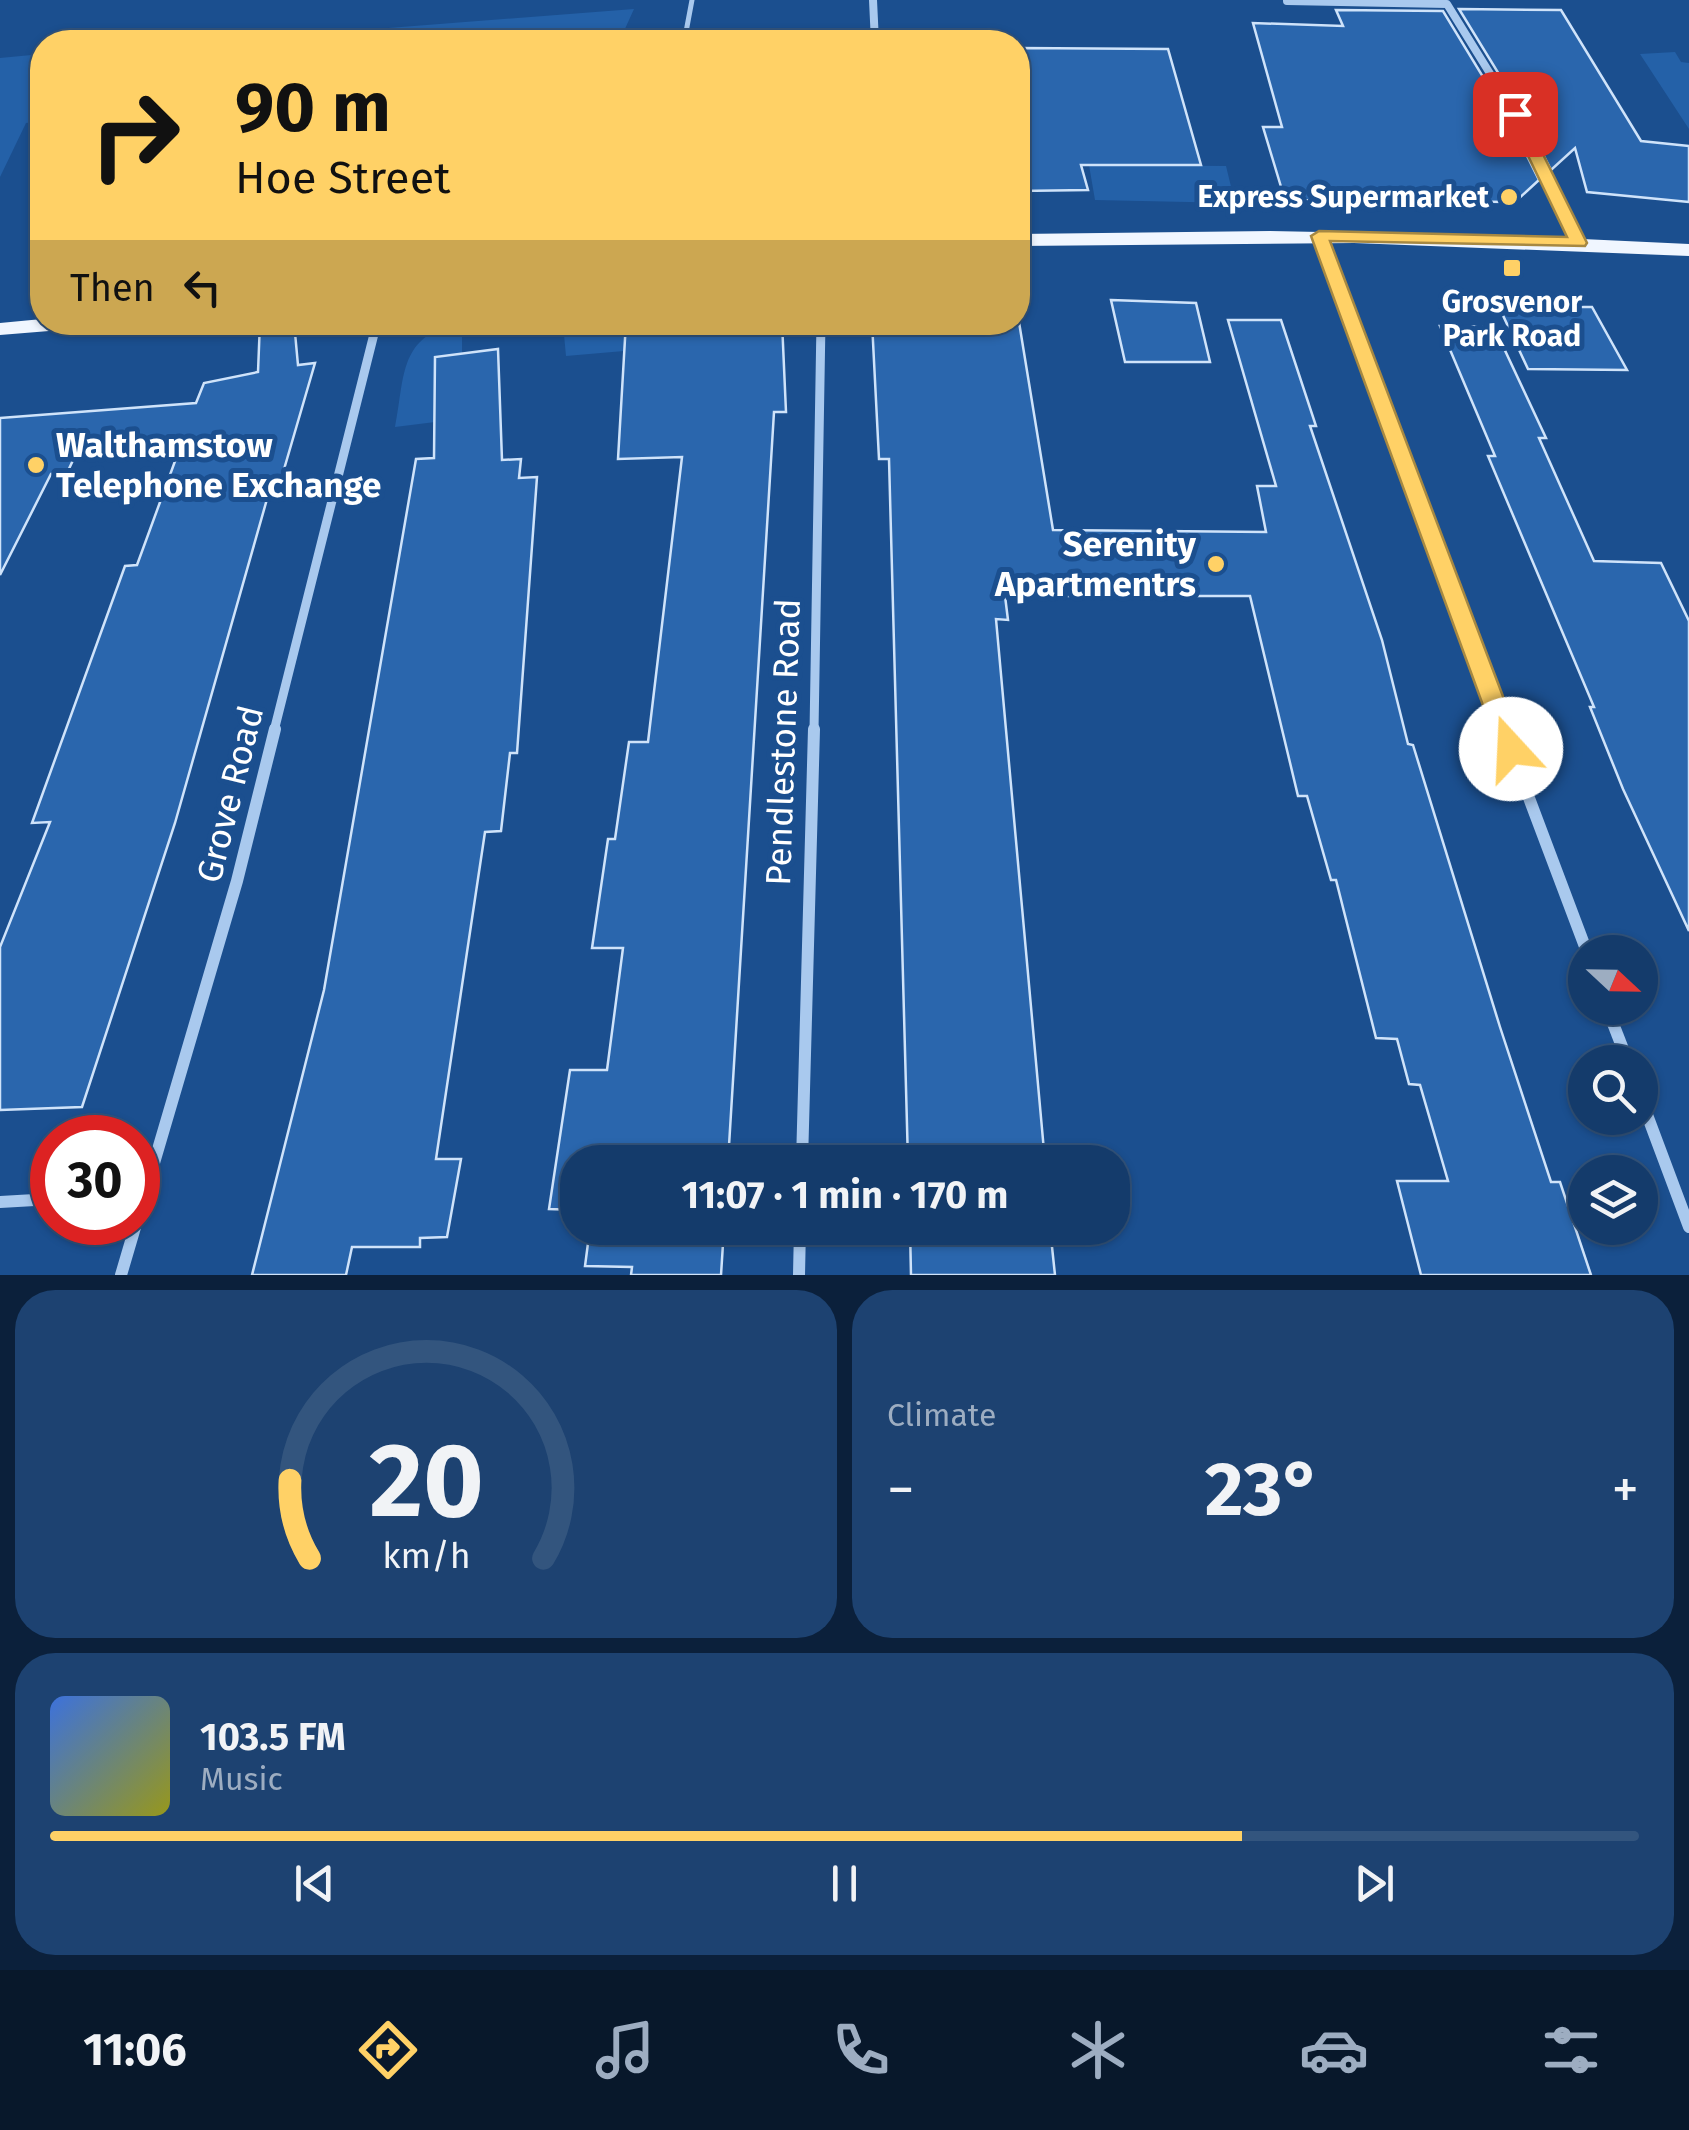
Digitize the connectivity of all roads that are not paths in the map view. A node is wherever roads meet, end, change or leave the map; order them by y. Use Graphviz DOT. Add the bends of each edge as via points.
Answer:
graph roads {
  1 [pos="692,0"];
  2 [pos="873,0"];
  3 [pos="1287,1"];
  4 [pos="686,30"];
  5 [pos="874,30"];
  6 [pos="1319,236"];
  7 [pos="1030,239"];
  8 [pos="1579,243"];
  9 [pos="1689,250"];
  10 [pos="30,327"];
  11 [pos="0,329"];
  12 [pos="373,335"];
  13 [pos="821,335"];
  14 [pos="1580,935"];
  15 [pos="1655,1135"];
  16 [pos="160,1136"];
  17 [pos="802,1145"];
  18 [pos="30,1200"];
  19 [pos="0,1202"];
  20 [pos="1689,1227"];
  21 [pos="129,1245"];
  22 [pos="800,1245"];
  23 [pos="121,1275"];
  24 [pos="799,1275"];
  1 -- 4 [label="lane"];
  2 -- 5 [label="street"];
  3 -- 8 [label="street" via="1447,4 1515,114"];
  6 -- 7 [label="main road"];
  6 -- 8 [label="main road"];
  6 -- 14 [label="street"];
  8 -- 9 [label="main road"];
  10 -- 11 [label="main road"];
  12 -- 16 [label="street, Grove Road" via="237,881"];
  13 -- 17 [label="street, Pendlestone Road"];
  15 -- 20 [label="street"];
  18 -- 19 [label="street"];
  21 -- 23 [label="street, Grove Road"];
  22 -- 24 [label="street"];
}
